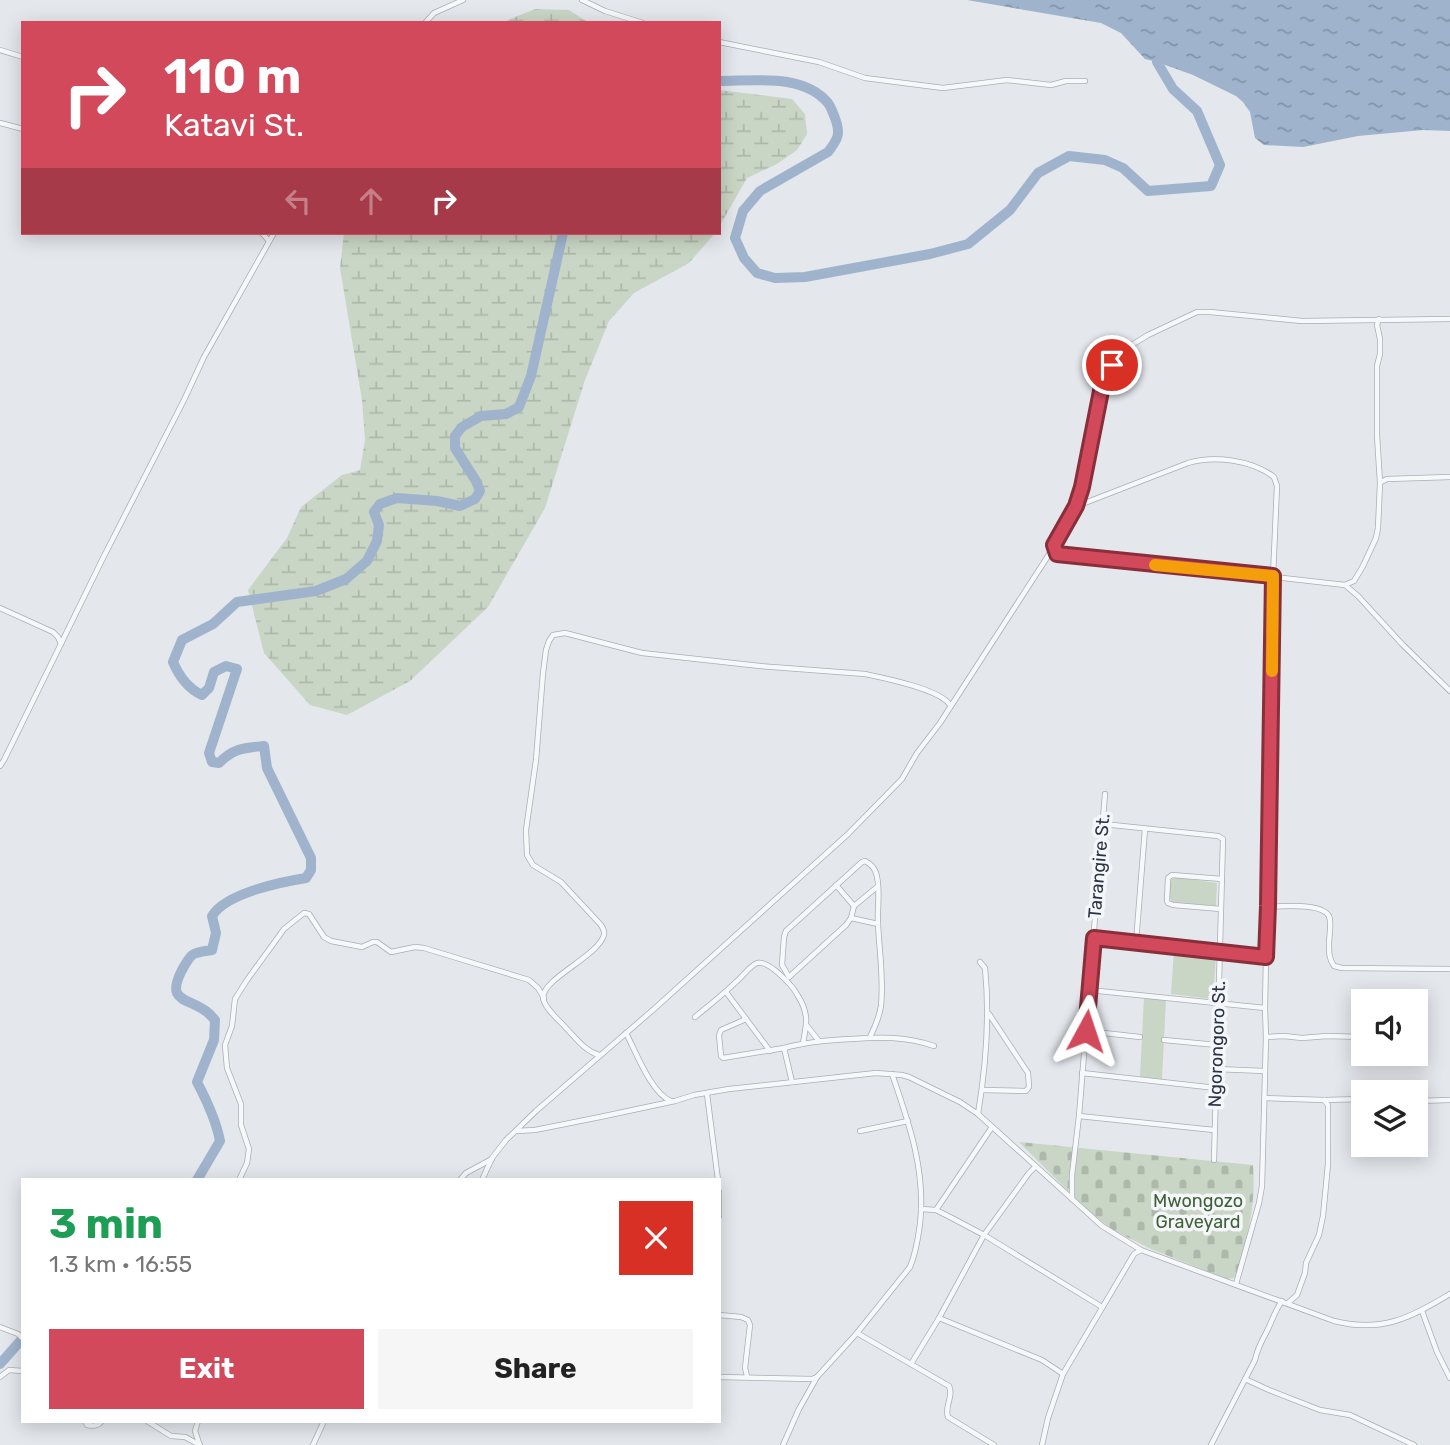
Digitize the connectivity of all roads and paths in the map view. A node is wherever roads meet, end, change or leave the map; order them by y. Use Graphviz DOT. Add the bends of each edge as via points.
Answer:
graph roads {
  1 [pos="463,0"];
  2 [pos="582,0"];
  3 [pos="427,21"];
  4 [pos="636,21"];
  5 [pos="721,42"];
  6 [pos="0,50"];
  7 [pos="21,56"];
  8 [pos="1085,81"];
  9 [pos="0,123"];
  10 [pos="21,128"];
  11 [pos="264,235"];
  12 [pos="273,235"];
  13 [pos="269,241"];
  14 [pos="1379,319"];
  15 [pos="1450,319"];
  16 [pos="1450,477"];
  17 [pos="1380,482"];
  18 [pos="1076,506"];
  19 [pos="1054,545"];
  20 [pos="1057,554"];
  21 [pos="1048,556"];
  22 [pos="1273,576"];
  23 [pos="1345,585"];
  24 [pos="0,608"];
  25 [pos="61,644"];
  26 [pos="1450,691"];
  27 [pos="950,705"];
  28 [pos="0,766"];
  29 [pos="1105,794"];
  30 [pos="1103,824"];
  31 [pos="1145,829"];
  32 [pos="1222,880"];
  33 [pos="836,885"];
  34 [pos="877,886"];
  35 [pos="854,906"];
  36 [pos="1268,906"];
  37 [pos="1221,909"];
  38 [pos="851,918"];
  39 [pos="878,924"];
  40 [pos="1094,938"];
  41 [pos="1136,942"];
  42 [pos="1219,953"];
  43 [pos="1266,957"];
  44 [pos="980,962"];
  45 [pos="1450,969"];
  46 [pos="788,979"];
  47 [pos="1089,990"];
  48 [pos="726,992"];
  49 [pos="544,998"];
  50 [pos="1219,1003"];
  51 [pos="1265,1007"];
  52 [pos="989,1013"];
  53 [pos="695,1017"];
  54 [pos="746,1019"];
  55 [pos="806,1026"];
  56 [pos="1086,1031"];
  57 [pos="626,1033"];
  58 [pos="870,1037"];
  59 [pos="1140,1037"];
  60 [pos="1266,1037"];
  61 [pos="1351,1037"];
  62 [pos="1164,1040"];
  63 [pos="819,1041"];
  64 [pos="803,1044"];
  65 [pos="1217,1045"];
  66 [pos="934,1046"];
  67 [pos="784,1048"];
  68 [pos="769,1051"];
  69 [pos="590,1052"];
  70 [pos="599,1055"];
  71 [pos="590,1063"];
  72 [pos="1216,1069"];
  73 [pos="1265,1071"];
  74 [pos="892,1073"];
  75 [pos="1082,1073"];
  76 [pos="792,1082"];
  77 [pos="1216,1088"];
  78 [pos="982,1090"];
  79 [pos="708,1094"];
  80 [pos="1265,1098"];
  81 [pos="1351,1099"];
  82 [pos="1449,1099"];
  83 [pos="1324,1100"];
  84 [pos="1428,1100"];
  85 [pos="675,1101"];
  86 [pos="978,1114"];
  87 [pos="1079,1116"];
  88 [pos="908,1121"];
  89 [pos="992,1127"];
  90 [pos="1214,1130"];
  91 [pos="516,1131"];
  92 [pos="860,1131"];
  93 [pos="492,1158"];
  94 [pos="1214,1160"];
  95 [pos="1035,1167"];
  96 [pos="240,1178"];
  97 [pos="462,1178"];
  98 [pos="483,1178"];
  99 [pos="718,1178"];
  100 [pos="1072,1199"];
  101 [pos="921,1209"];
  102 [pos="936,1209"];
  103 [pos="984,1235"];
  104 [pos="1141,1250"];
  105 [pos="1237,1284"];
  106 [pos="1450,1294"];
  107 [pos="1285,1302"];
  108 [pos="1102,1307"];
  109 [pos="1422,1311"];
  110 [pos="721,1315"];
  111 [pos="939,1318"];
  112 [pos="0,1327"];
  113 [pos="858,1334"];
  114 [pos="21,1337"];
  115 [pos="911,1364"];
  116 [pos="21,1371"];
  117 [pos="1063,1374"];
  118 [pos="0,1377"];
  119 [pos="721,1377"];
  120 [pos="748,1377"];
  121 [pos="817,1377"];
  122 [pos="1450,1378"];
  123 [pos="1245,1379"];
  124 [pos="150,1423"];
  125 [pos="197,1423"];
  126 [pos="323,1423"];
  127 [pos="199,1444"];
  128 [pos="313,1445"];
  129 [pos="783,1445"];
  130 [pos="993,1445"];
  131 [pos="1041,1445"];
  132 [pos="1211,1445"];
  133 [pos="1414,1445"];
  1 -- 3 [label="street"];
  2 -- 4 [label="street"];
  5 -- 8 [label="street" via="819,62 865,78 943,88 1007,80 1051,85"];
  6 -- 7 [label="street"];
  9 -- 10 [label="street"];
  11 -- 13 [label="street"];
  12 -- 13 [label="street"];
  13 -- 25 [label="street" via="204,357"];
  14 -- 15 [label="street"];
  14 -- 17 [label="street"];
  14 -- 18 [label="street" via="1302,321 1197,312 1139,340 1117,358 1102,386"];
  16 -- 17 [label="street"];
  17 -- 23 [label="street" via="1377,538 1356,578"];
  18 -- 19 [label="street"];
  18 -- 22 [label="street" via="1202,459 1258,467 1274,477 1277,486"];
  19 -- 20 [label="street"];
  19 -- 21 [label="street"];
  20 -- 21 [label="street"];
  20 -- 22 [label="street"];
  21 -- 27 [label="street"];
  22 -- 23 [label="street"];
  22 -- 36 [label="street"];
  23 -- 26 [label="street"];
  24 -- 25 [label="street" via="53,632"];
  25 -- 28 [label="street"];
  27 -- 49 [label="street" via="944,697 928,691 865,674 677,658 565,633 553,635 543,673 527,855 533,865 567,887 601,925 604,936 552,983"];
  27 -- 57 [label="street" via="902,779 848,834"];
  29 -- 30 [label="street, Tarangire St."];
  30 -- 31 [label="street, Ngorongoro St."];
  30 -- 40 [label="street, Tarangire St."];
  31 -- 32 [label="street, Ngorongoro St." via="1221,837"];
  31 -- 41 [label="street"];
  32 -- 37 [label="street, Ngorongoro St."];
  32 -- 37 [label="street" via="1172,875 1167,901"];
  33 -- 34 [label="street" via="865,861 876,872"];
  33 -- 35 [label="street"];
  33 -- 46 [label="street" via="786,931 782,965"];
  34 -- 35 [label="street"];
  34 -- 39 [label="street"];
  35 -- 38 [label="street"];
  36 -- 43 [label="street"];
  36 -- 45 [label="street" via="1328,913 1334,966"];
  37 -- 42 [label="street, Ngorongoro St."];
  38 -- 39 [label="street"];
  38 -- 46 [label="street"];
  39 -- 58 [label="street" via="881,1003"];
  40 -- 41 [label="street"];
  40 -- 47 [label="street, Tarangire St."];
  41 -- 42 [label="street"];
  42 -- 43 [label="street"];
  42 -- 50 [label="street, Ngorongoro St."];
  43 -- 51 [label="street"];
  44 -- 52 [label="street" via="985,968"];
  46 -- 48 [label="street" via="757,963"];
  46 -- 55 [label="street" via="799,996"];
  47 -- 50 [label="street"];
  47 -- 56 [label="street, Tarangire St."];
  48 -- 53 [label="street"];
  48 -- 54 [label="street"];
  49 -- 69 [label="street" via="553,1015"];
  49 -- 96 [label="street" via="529,980 424,948 391,952 377,942 362,947 331,941 304,913 279,936 235,999 225,1045 249,1149"];
  50 -- 51 [label="street"];
  50 -- 65 [label="street, Ngorongoro St."];
  51 -- 60 [label="street"];
  52 -- 78 [label="street"];
  52 -- 78 [label="street" via="1028,1073 1029,1087 1018,1092"];
  54 -- 68 [label="street"];
  54 -- 68 [label="street" via="721,1030 721,1056"];
  55 -- 63 [label="street"];
  55 -- 64 [label="street"];
  56 -- 59 [label="street"];
  56 -- 75 [label="street, Tarangire St."];
  57 -- 70 [label="street"];
  57 -- 85 [label="street" via="663,1097"];
  58 -- 63 [label="street"];
  58 -- 66 [label="street" via="902,1037"];
  60 -- 61 [label="street"];
  60 -- 73 [label="street"];
  62 -- 65 [label="street"];
  63 -- 64 [label="street"];
  64 -- 67 [label="street"];
  65 -- 72 [label="street, Ngorongoro St."];
  67 -- 68 [label="street"];
  67 -- 76 [label="street"];
  69 -- 70 [label="street"];
  69 -- 71 [label="street"];
  70 -- 71 [label="street"];
  71 -- 91 [label="street"];
  72 -- 73 [label="street"];
  72 -- 77 [label="street, Ngorongoro St."];
  73 -- 80 [label="street"];
  74 -- 76 [label="street"];
  74 -- 86 [label="street" via="936,1089"];
  74 -- 88 [label="street"];
  75 -- 77 [label="street"];
  75 -- 87 [label="street, Tarangire St."];
  76 -- 79 [label="street"];
  77 -- 90 [label="street, Ngorongoro St."];
  78 -- 86 [label="street"];
  79 -- 85 [label="street"];
  79 -- 99 [label="street"];
  80 -- 83 [label="street"];
  80 -- 105 [label="street" via="1261,1194"];
  81 -- 83 [label="street"];
  82 -- 84 [label="street"];
  83 -- 107 [label="street" via="1328,1105 1328,1164 1323,1216 1297,1295"];
  85 -- 91 [label="street"];
  86 -- 89 [label="street"];
  87 -- 90 [label="street"];
  87 -- 100 [label="street, Tarangire St."];
  88 -- 92 [label="street"];
  88 -- 101 [label="street" via="917,1152"];
  89 -- 95 [label="street"];
  89 -- 102 [label="street"];
  90 -- 94 [label="street, Ngorongoro St."];
  91 -- 93 [label="street"];
  93 -- 97 [label="street"];
  93 -- 98 [label="street"];
  95 -- 100 [label="street"];
  95 -- 103 [label="street"];
  100 -- 104 [label="street" via="1102,1226"];
  101 -- 102 [label="street"];
  101 -- 113 [label="street" via="914,1258"];
  102 -- 103 [label="street"];
  103 -- 108 [label="street"];
  103 -- 111 [label="street"];
  104 -- 105 [label="street"];
  104 -- 108 [label="street" via="1133,1254"];
  105 -- 107 [label="street"];
  106 -- 109 [label="street"];
  107 -- 109 [label="street" via="1349,1325 1395,1322"];
  107 -- 123 [label="street" via="1274,1312"];
  108 -- 117 [label="street"];
  109 -- 122 [label="street"];
  110 -- 120 [label="street" via="748,1320 744,1368"];
  111 -- 115 [label="street"];
  111 -- 117 [label="street" via="1042,1360"];
  112 -- 114 [label="street"];
  113 -- 115 [label="street"];
  113 -- 121 [label="street"];
  115 -- 130 [label="street" via="949,1386 948,1417"];
  116 -- 118 [label="street" via="9,1370"];
  117 -- 131 [label="street"];
  119 -- 120 [label="street"];
  120 -- 121 [label="street"];
  121 -- 129 [label="street"];
  123 -- 132 [label="street"];
  123 -- 133 [label="street" via="1320,1410 1350,1415"];
  124 -- 127 [label="street" via="171,1436"];
  125 -- 127 [label="street"];
  126 -- 128 [label="street"];
}
